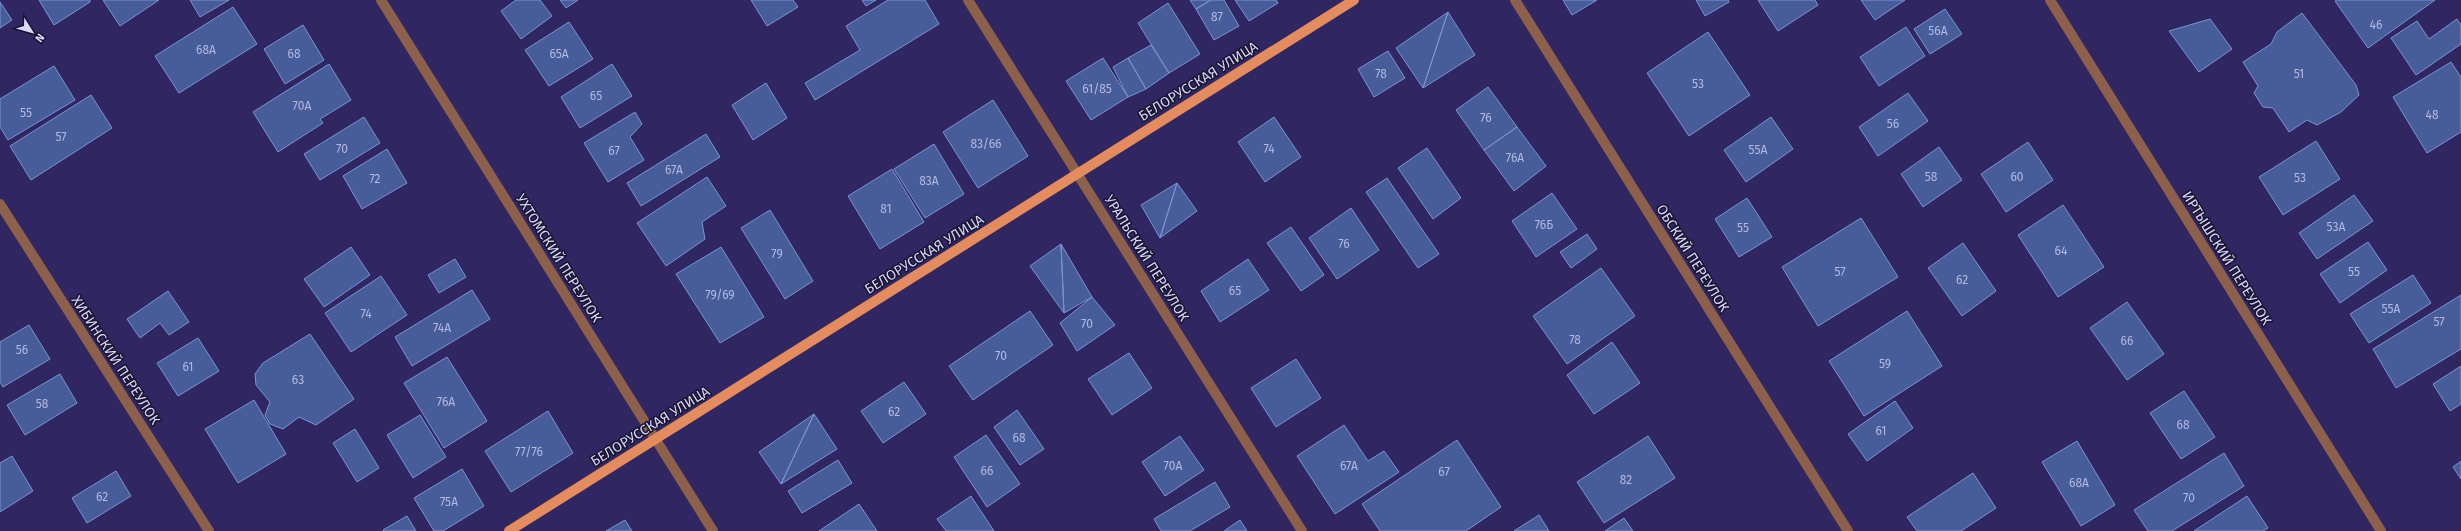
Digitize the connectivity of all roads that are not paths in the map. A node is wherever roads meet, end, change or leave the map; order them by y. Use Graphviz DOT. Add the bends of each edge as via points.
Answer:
graph roads {
  1 [pos="381,0"];
  2 [pos="968,0"];
  3 [pos="1354,0"];
  4 [pos="1515,0"];
  5 [pos="2050,0"];
  6 [pos="1078,174"];
  7 [pos="0,204"];
  8 [pos="655,439"];
  9 [pos="209,531"];
  10 [pos="509,531"];
  11 [pos="713,531"];
  12 [pos="1302,531"];
  13 [pos="1848,531"];
  14 [pos="2381,531"];
  1 -- 8 [label="street, УХТОМСКИЙ ПЕРЕУЛОК"];
  2 -- 6 [label="street, УРАЛЬСКИЙ ПЕРЕУЛОК"];
  3 -- 6 [label="main road, БЕЛОРУССКАЯ УЛИЦА"];
  4 -- 13 [label="street, ОБСКИЙ ПЕРЕУЛОК"];
  5 -- 14 [label="street, ИРТЫШСКИЙ ПЕРЕУЛОК"];
  6 -- 8 [label="main road, БЕЛОРУССКАЯ УЛИЦА"];
  6 -- 12 [label="street, УРАЛЬСКИЙ ПЕРЕУЛОК"];
  7 -- 9 [label="street, ХИБИНСКИЙ ПЕРЕУЛОК"];
  8 -- 10 [label="main road, БЕЛОРУССКАЯ УЛИЦА"];
  8 -- 11 [label="street, УХТОМСКИЙ ПЕРЕУЛОК"];
}
